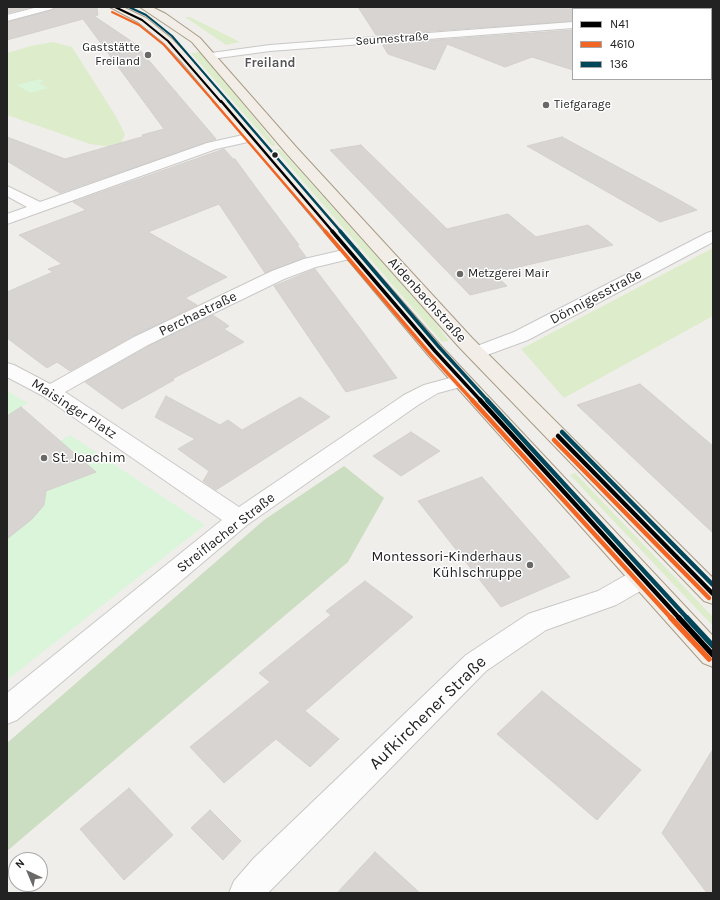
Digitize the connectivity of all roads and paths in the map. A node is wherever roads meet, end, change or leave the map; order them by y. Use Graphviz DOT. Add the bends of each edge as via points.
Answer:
graph roads {
  1 [pos="49,7"];
  2 [pos="115,7"];
  3 [pos="145,7"];
  4 [pos="7,18"];
  5 [pos="572,25"];
  6 [pos="211,56"];
  7 [pos="252,137"];
  8 [pos="7,190"];
  9 [pos="38,207"];
  10 [pos="7,219"];
  11 [pos="713,236"];
  12 [pos="352,253"];
  13 [pos="476,353"];
  14 [pos="7,369"];
  15 [pos="461,380"];
  16 [pos="50,392"];
  17 [pos="239,519"];
  18 [pos="642,578"];
  19 [pos="713,594"];
  20 [pos="713,655"];
  21 [pos="7,711"];
  22 [pos="246,893"];
  1 -- 4 [label="street"];
  2 -- 7 [label="main road, Aidenbachstraße" via="142,20 168,41"];
  3 -- 6 [label="main road, Aidenbachstraße" via="181,28"];
  5 -- 6 [label="street, Seumestraße" via="270,48"];
  6 -- 13 [label="main road, Aidenbachstraße" via="292,151"];
  7 -- 9 [label="street" via="212,146"];
  7 -- 12 [label="main road, Aidenbachstraße"];
  8 -- 9 [label="street"];
  9 -- 10 [label="street"];
  11 -- 13 [label="street, Dönnigesstraße" via="521,336"];
  12 -- 15 [label="main road, Aidenbachstraße"];
  12 -- 16 [label="street, Perchastraße" via="278,275 141,341"];
  13 -- 19 [label="main road, Aidenbachstraße"];
  14 -- 16 [label="street, Maisinger Platz"];
  15 -- 17 [label="street, Streiflacher Straße" via="431,389 411,400"];
  15 -- 18 [label="main road, Aidenbachstraße"];
  16 -- 17 [label="street, Maisinger Platz"];
  17 -- 21 [label="street, Streiflacher Straße"];
  18 -- 20 [label="main road, Aidenbachstraße"];
  18 -- 22 [label="street, Aufkirchener Straße" via="607,598 537,622 476,663 266,870"];
}
